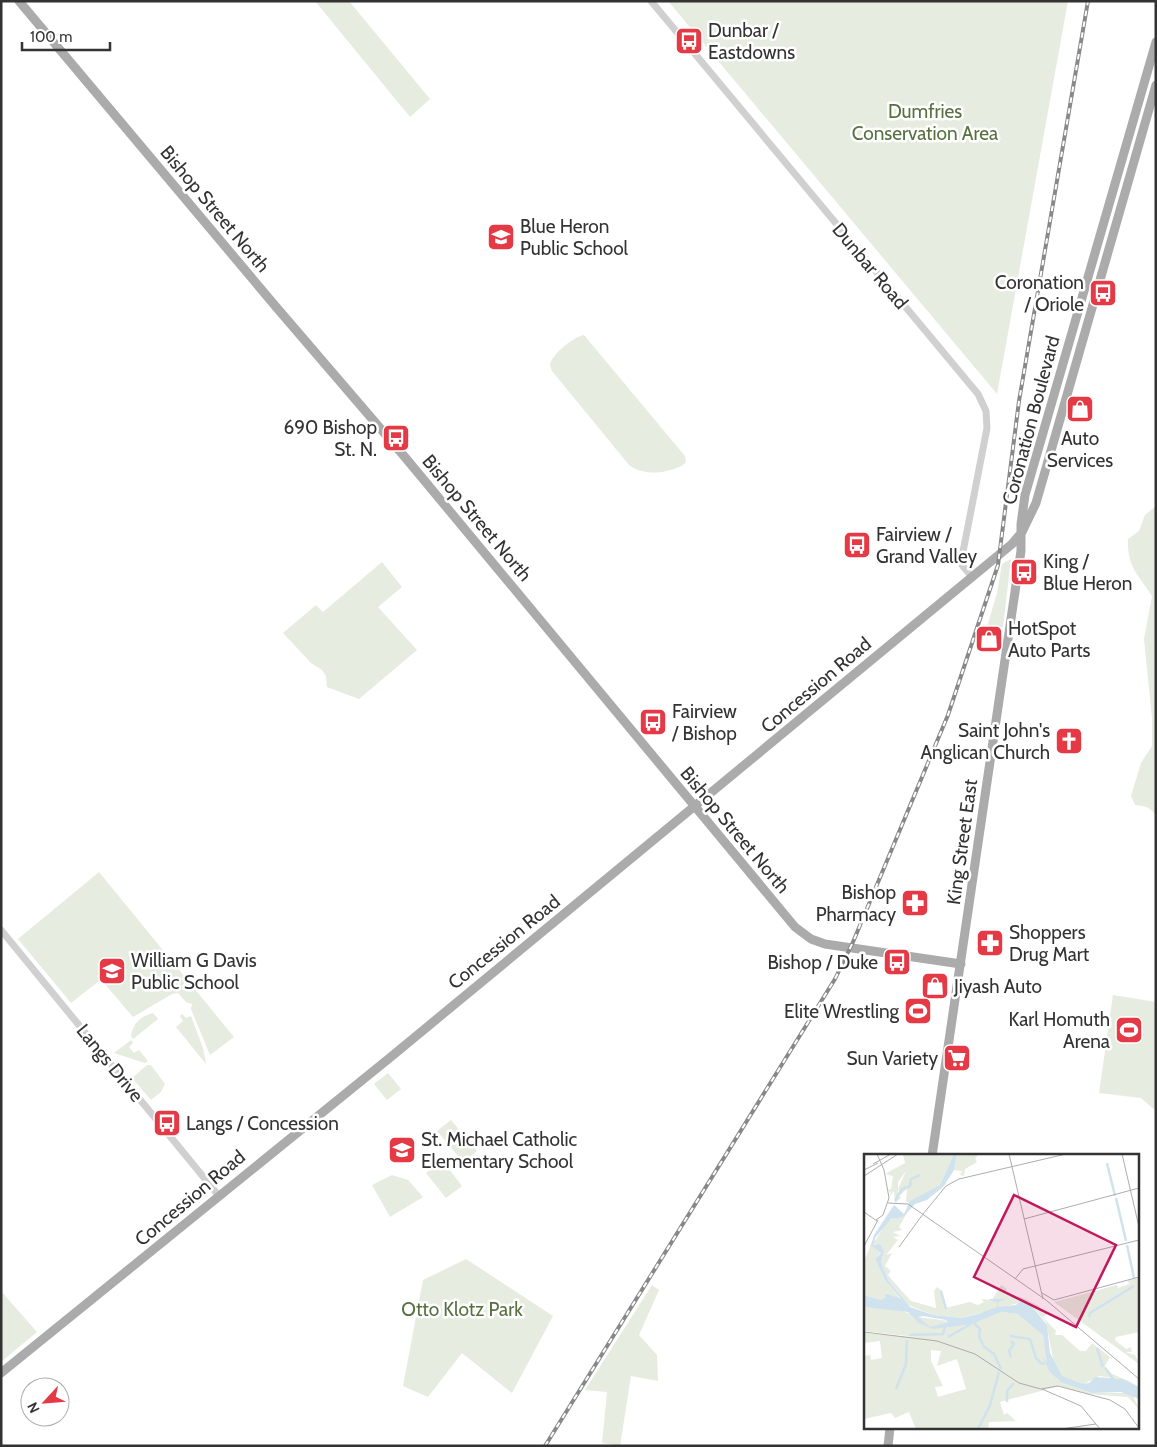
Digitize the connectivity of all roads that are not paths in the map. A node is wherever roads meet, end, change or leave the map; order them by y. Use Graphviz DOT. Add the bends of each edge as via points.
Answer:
graph roads {
  1 [pos="19,1"];
  2 [pos="651,1"];
  3 [pos="1156,42"];
  4 [pos="1143,83"];
  5 [pos="1156,86"];
  6 [pos="1041,442"];
  7 [pos="1052,444"];
  8 [pos="1022,532"];
  9 [pos="972,577"];
  10 [pos="694,806"];
  11 [pos="1,930"];
  12 [pos="961,964"];
  13 [pos="932,1154"];
  14 [pos="219,1196"];
  15 [pos="1,1373"];
  16 [pos="890,1430"];
  17 [pos="888,1446"];
  1 -- 10 [label="main road, Bishop Street North" via="404,456"];
  2 -- 9 [label="street, Dunbar Road" via="978,394 986,411 986,428 962,565"];
  3 -- 4 [label="main road, Coronation Boulevard"];
  4 -- 5 [label="main road"];
  4 -- 6 [label="main road, Coronation Boulevard"];
  5 -- 7 [label="main road, Coronation Boulevard"];
  6 -- 7 [label="main road"];
  6 -- 8 [label="main road, Coronation Boulevard" via="1024,495"];
  7 -- 8 [label="main road, Coronation Boulevard" via="1036,503"];
  8 -- 9 [label="main road, Concession Road"];
  8 -- 12 [label="main road, King Street East" via="1022,551"];
  9 -- 10 [label="main road, Concession Road"];
  10 -- 12 [label="main road, Bishop Street North" via="790,921 806,935 825,944 850,949"];
  10 -- 14 [label="main road, Concession Road"];
  11 -- 14 [label="street, Langs Drive"];
  12 -- 13 [label="main road, King Street East"];
  14 -- 15 [label="main road, Concession Road"];
  16 -- 17 [label="main road"];
}
